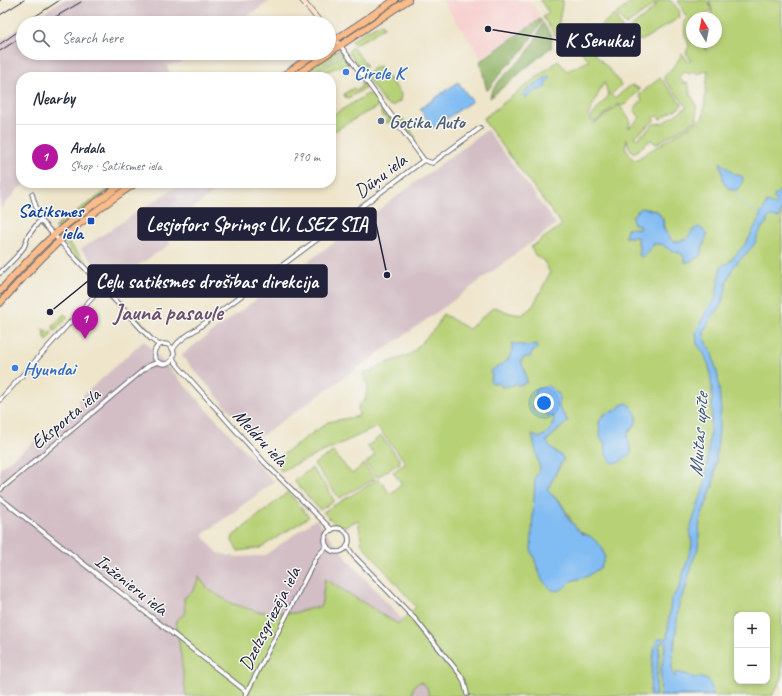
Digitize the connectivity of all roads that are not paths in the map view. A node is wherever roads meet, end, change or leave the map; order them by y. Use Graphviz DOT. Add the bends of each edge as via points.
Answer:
graph roads {
  1 [pos="302,0"];
  2 [pos="395,0"];
  3 [pos="408,0"];
  4 [pos="315,16"];
  5 [pos="336,40"];
  6 [pos="340,45"];
  7 [pos="336,48"];
  8 [pos="306,60"];
  9 [pos="318,60"];
  10 [pos="288,72"];
  11 [pos="300,72"];
  12 [pos="480,128"];
  13 [pos="424,160"];
  14 [pos="117,188"];
  15 [pos="129,188"];
  16 [pos="32,194"];
  17 [pos="40,220"];
  18 [pos="54,235"];
  19 [pos="59,241"];
  20 [pos="0,273"];
  21 [pos="102,287"];
  22 [pos="0,291"];
  23 [pos="0,303"];
  24 [pos="151,339"];
  25 [pos="179,342"];
  26 [pos="159,345"];
  27 [pos="169,345"];
  28 [pos="155,349"];
  29 [pos="173,350"];
  30 [pos="154,356"];
  31 [pos="173,357"];
  32 [pos="158,362"];
  33 [pos="169,362"];
  34 [pos="148,366"];
  35 [pos="179,367"];
  36 [pos="0,400"];
  37 [pos="0,490"];
  38 [pos="0,498"];
  39 [pos="325,524"];
  40 [pos="332,530"];
  41 [pos="328,532"];
  42 [pos="327,546"];
  43 [pos="348,546"];
  44 [pos="330,549"];
  45 [pos="344,549"];
  46 [pos="320,553"];
  47 [pos="353,555"];
  48 [pos="247,692"];
  49 [pos="467,694"];
  50 [pos="245,696"];
  1 -- 4 [label="main road"];
  2 -- 5 [label="highway"];
  3 -- 6 [label="highway"];
  5 -- 6 [label="main road"];
  6 -- 7 [label="highway"];
  6 -- 13 [label="street"];
  8 -- 10 [label="highway"];
  9 -- 11 [label="highway"];
  12 -- 13 [label="street, Dūņu iela" via="432,163"];
  13 -- 25 [label="street, Dūņu iela"];
  14 -- 18 [label="highway"];
  15 -- 19 [label="highway"];
  16 -- 17 [label="street"];
  17 -- 18 [label="street"];
  17 -- 20 [label="street" via="28,236 24,247"];
  18 -- 19 [label="street"];
  18 -- 22 [label="highway"];
  19 -- 21 [label="street"];
  19 -- 23 [label="highway"];
  21 -- 24 [label="street"];
  21 -- 36 [label="street"];
  24 -- 26 [label="street"];
  24 -- 28 [label="street"];
  25 -- 27 [label="street, Dūņu iela"];
  25 -- 29 [label="street, Dūņu iela"];
  26 -- 27 [label="street"];
  26 -- 28 [label="street"];
  27 -- 29 [label="street"];
  28 -- 30 [label="street"];
  29 -- 31 [label="street"];
  30 -- 32 [label="street"];
  30 -- 34 [label="street, Eksporta iela"];
  31 -- 33 [label="street"];
  31 -- 35 [label="street, Meldru iela"];
  32 -- 33 [label="street, Meldru iela"];
  32 -- 34 [label="street, Eksporta iela"];
  33 -- 35 [label="street, Meldru iela"];
  34 -- 37 [label="street, Eksporta iela"];
  35 -- 39 [label="street, Meldru iela" via="265,463"];
  38 -- 48 [label="street, Inženieru iela"];
  39 -- 40 [label="street"];
  39 -- 41 [label="street"];
  40 -- 41 [label="street"];
  40 -- 43 [label="street" via="338,528 345,531 349,537"];
  41 -- 42 [label="street" via="325,540"];
  42 -- 44 [label="street"];
  42 -- 46 [label="street, Dzelzsgriezēja iela"];
  43 -- 45 [label="street"];
  43 -- 47 [label="street"];
  44 -- 45 [label="street" via="337,552"];
  44 -- 46 [label="street, Dzelzsgriezēja iela"];
  45 -- 47 [label="street"];
  46 -- 48 [label="street, Dzelzsgriezēja iela"];
  47 -- 49 [label="street" via="416,620 459,673"];
  48 -- 50 [label="street, Dzelzsgriezēja iela"];
}
